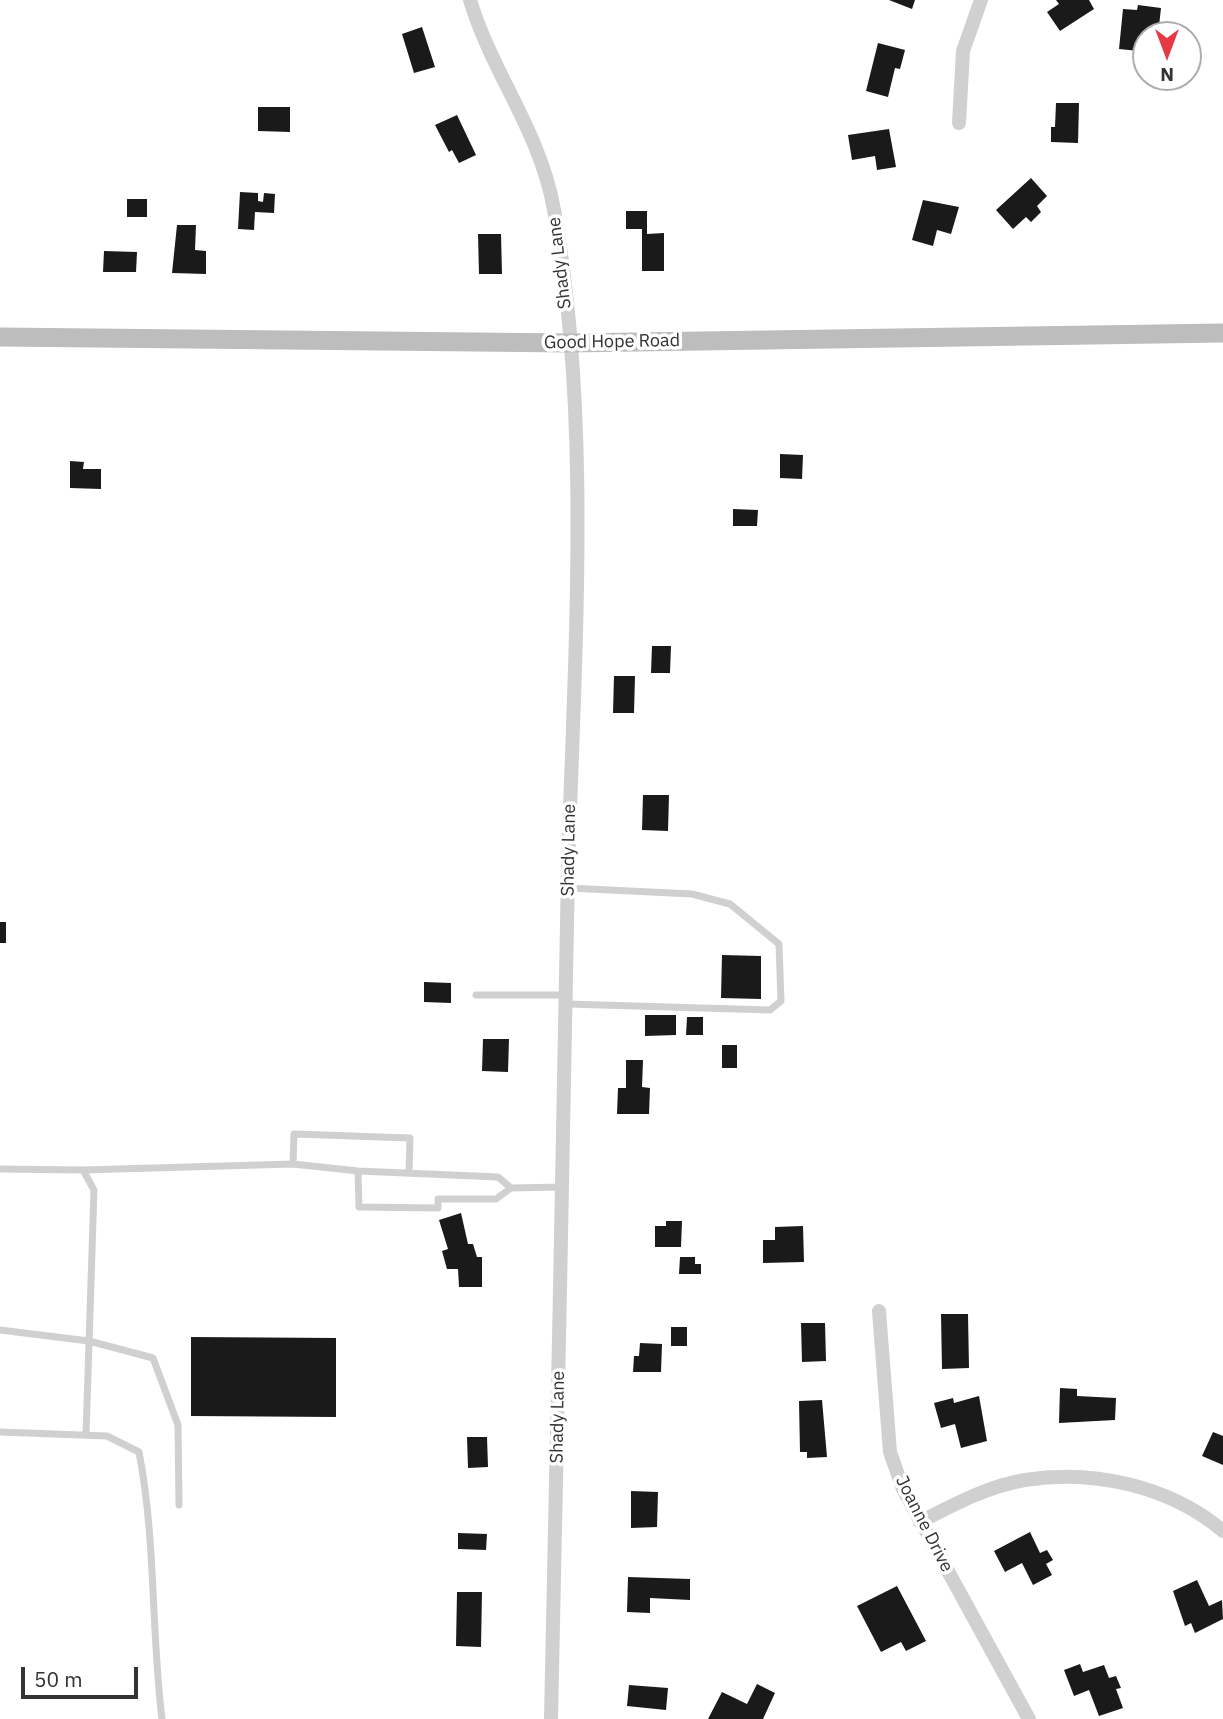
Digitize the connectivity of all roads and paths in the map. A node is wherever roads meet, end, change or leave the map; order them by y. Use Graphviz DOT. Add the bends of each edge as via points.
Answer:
graph roads {
  1 [pos="470,0"];
  2 [pos="981,0"];
  3 [pos="959,123"];
  4 [pos="1223,333"];
  5 [pos="0,337"];
  6 [pos="570,343"];
  7 [pos="568,888"];
  8 [pos="476,995"];
  9 [pos="567,999"];
  10 [pos="293,1164"];
  11 [pos="0,1169"];
  12 [pos="83,1170"];
  13 [pos="358,1171"];
  14 [pos="409,1173"];
  15 [pos="563,1187"];
  16 [pos="511,1188"];
  17 [pos="879,1311"];
  18 [pos="0,1330"];
  19 [pos="89,1341"];
  20 [pos="0,1432"];
  21 [pos="86,1435"];
  22 [pos="179,1505"];
  23 [pos="920,1522"];
  24 [pos="1223,1531"];
  25 [pos="162,1719"];
  26 [pos="551,1719"];
  27 [pos="1029,1719"];
  1 -- 6 [label="street, Shady Lane" via="546,172"];
  2 -- 3 [label="street" via="963,51"];
  4 -- 6 [label="main road, Good Hope Road"];
  5 -- 6 [label="main road, Good Hope Road"];
  6 -- 7 [label="street, Shady Lane" via="576,483"];
  7 -- 9 [label="street, Shady Lane"];
  7 -- 9 [label="lane" via="708,897 730,904 765,929 782,953 781,1001 770,1010"];
  8 -- 9 [label="lane"];
  9 -- 15 [label="street, Shady Lane"];
  10 -- 12 [label="lane"];
  10 -- 13 [label="lane"];
  10 -- 14 [label="lane" via="294,1134 410,1138"];
  11 -- 12 [label="lane"];
  12 -- 19 [label="lane" via="94,1190"];
  13 -- 14 [label="lane"];
  13 -- 16 [label="lane" via="359,1207 438,1208 438,1199 496,1199"];
  14 -- 16 [label="lane" via="498,1177"];
  15 -- 16 [label="lane"];
  15 -- 26 [label="street, Shady Lane"];
  17 -- 23 [label="street, Joanne Drive" via="890,1452"];
  18 -- 19 [label="lane"];
  19 -- 21 [label="lane"];
  19 -- 22 [label="lane" via="153,1358 178,1424"];
  20 -- 21 [label="lane"];
  21 -- 25 [label="lane" via="107,1436 139,1452 150,1507"];
  23 -- 24 [label="street" via="978,1494 1023,1480 1056,1477 1132,1485 1161,1494 1195,1510"];
  23 -- 27 [label="street, Joanne Drive"];
}
